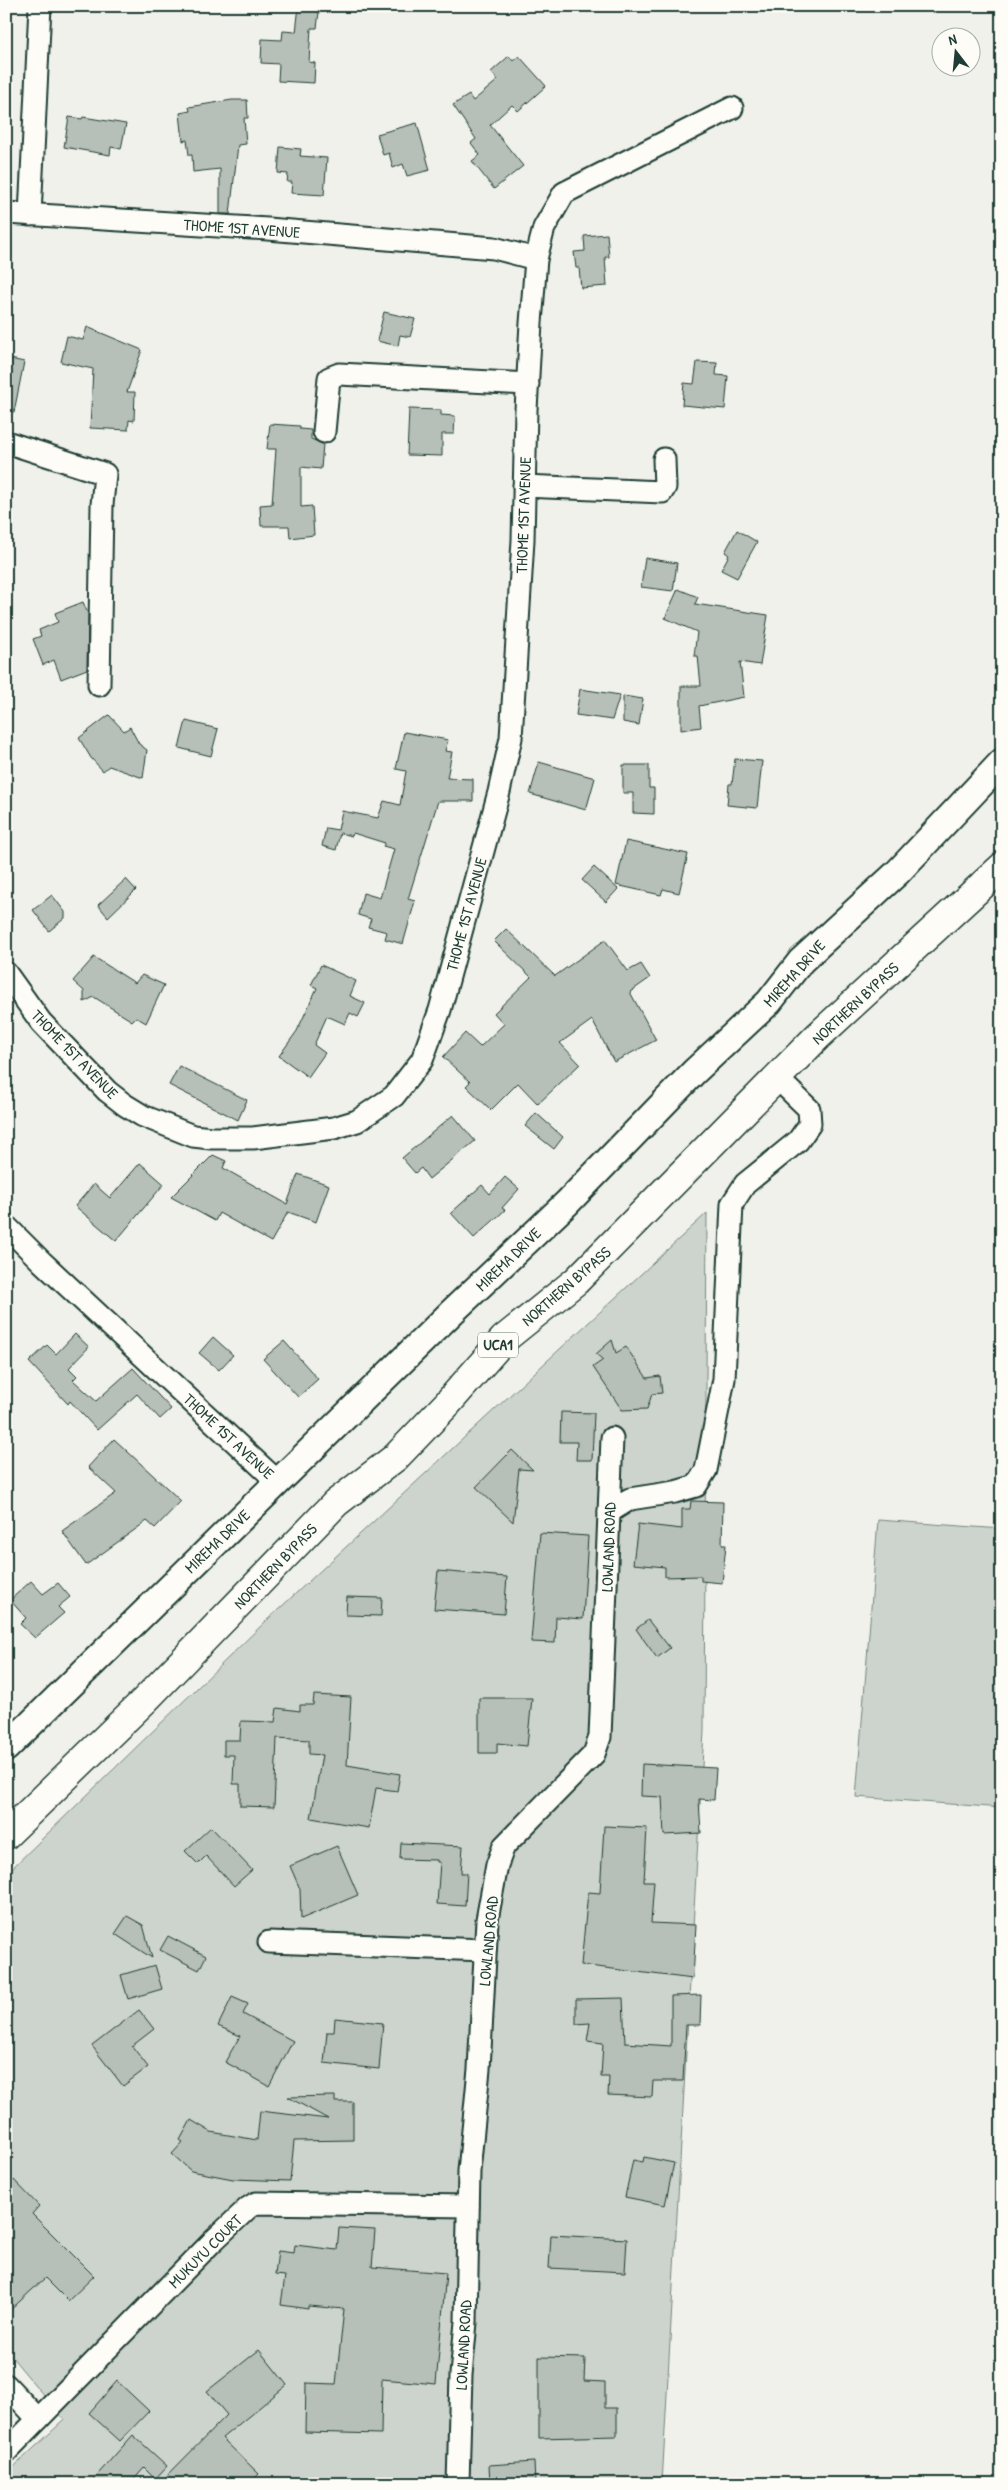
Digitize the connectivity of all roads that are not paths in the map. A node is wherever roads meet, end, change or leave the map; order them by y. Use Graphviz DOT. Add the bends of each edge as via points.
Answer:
graph roads {
  1 [pos="40,6"];
  2 [pos="732,108"];
  3 [pos="6,213"];
  4 [pos="30,215"];
  5 [pos="536,259"];
  6 [pos="528,384"];
  7 [pos="324,432"];
  8 [pos="6,442"];
  9 [pos="664,459"];
  10 [pos="524,486"];
  11 [pos="99,685"];
  12 [pos="1002,762"];
  13 [pos="1002,866"];
  14 [pos="6,973"];
  15 [pos="778,1079"];
  16 [pos="6,1226"];
  17 [pos="612,1438"];
  18 [pos="278,1482"];
  19 [pos="609,1512"];
  20 [pos="6,1748"];
  21 [pos="6,1835"];
  22 [pos="269,1942"];
  23 [pos="485,1950"];
  24 [pos="468,2206"];
  25 [pos="6,2384"];
  26 [pos="38,2419"];
  27 [pos="6,2452"];
  28 [pos="458,2484"];
  1 -- 4 [label="street"];
  2 -- 5 [label="street, THOME 1ST AVENUE" via="564,193 544,228"];
  3 -- 4 [label="street, THOME 1ST AVENUE"];
  4 -- 5 [label="street, THOME 1ST AVENUE" via="268,229 484,248"];
  5 -- 6 [label="street, THOME 1ST AVENUE"];
  6 -- 7 [label="street" via="339,374 329,378"];
  6 -- 10 [label="street, THOME 1ST AVENUE"];
  8 -- 11 [label="street" via="105,474"];
  9 -- 10 [label="street" via="665,487 662,492"];
  10 -- 14 [label="street, THOME 1ST AVENUE" via="520,604 509,747 440,1010 422,1060 394,1096 357,1121 334,1128 252,1138 193,1136 124,1106 41,1022"];
  12 -- 18 [label="street, MIREMA DRIVE" via="896,873 801,961 769,1002"];
  13 -- 15 [label="main road, NORTHERN BYPASS / UCA1" via="818,1036"];
  15 -- 19 [label="street" via="809,1109 810,1124 798,1141 745,1184 732,1204 724,1379 706,1470 696,1486 630,1499"];
  15 -- 21 [label="main road, NORTHERN BYPASS / UCA1" via="576,1281 504,1339 396,1456 336,1503 145,1700"];
  16 -- 18 [label="street, THOME 1ST AVENUE"];
  17 -- 19 [label="street, LOWLAND ROAD"];
  18 -- 20 [label="street, MIREMA DRIVE"];
  19 -- 23 [label="street, LOWLAND ROAD" via="600,1737 594,1754 504,1846 490,1902"];
  22 -- 23 [label="street"];
  23 -- 24 [label="street, LOWLAND ROAD"];
  24 -- 26 [label="street, MUKUYU COURT" via="256,2203 218,2236"];
  24 -- 28 [label="street, LOWLAND ROAD"];
  25 -- 26 [label="street"];
  26 -- 27 [label="street, MUKUYU COURT"];
}
